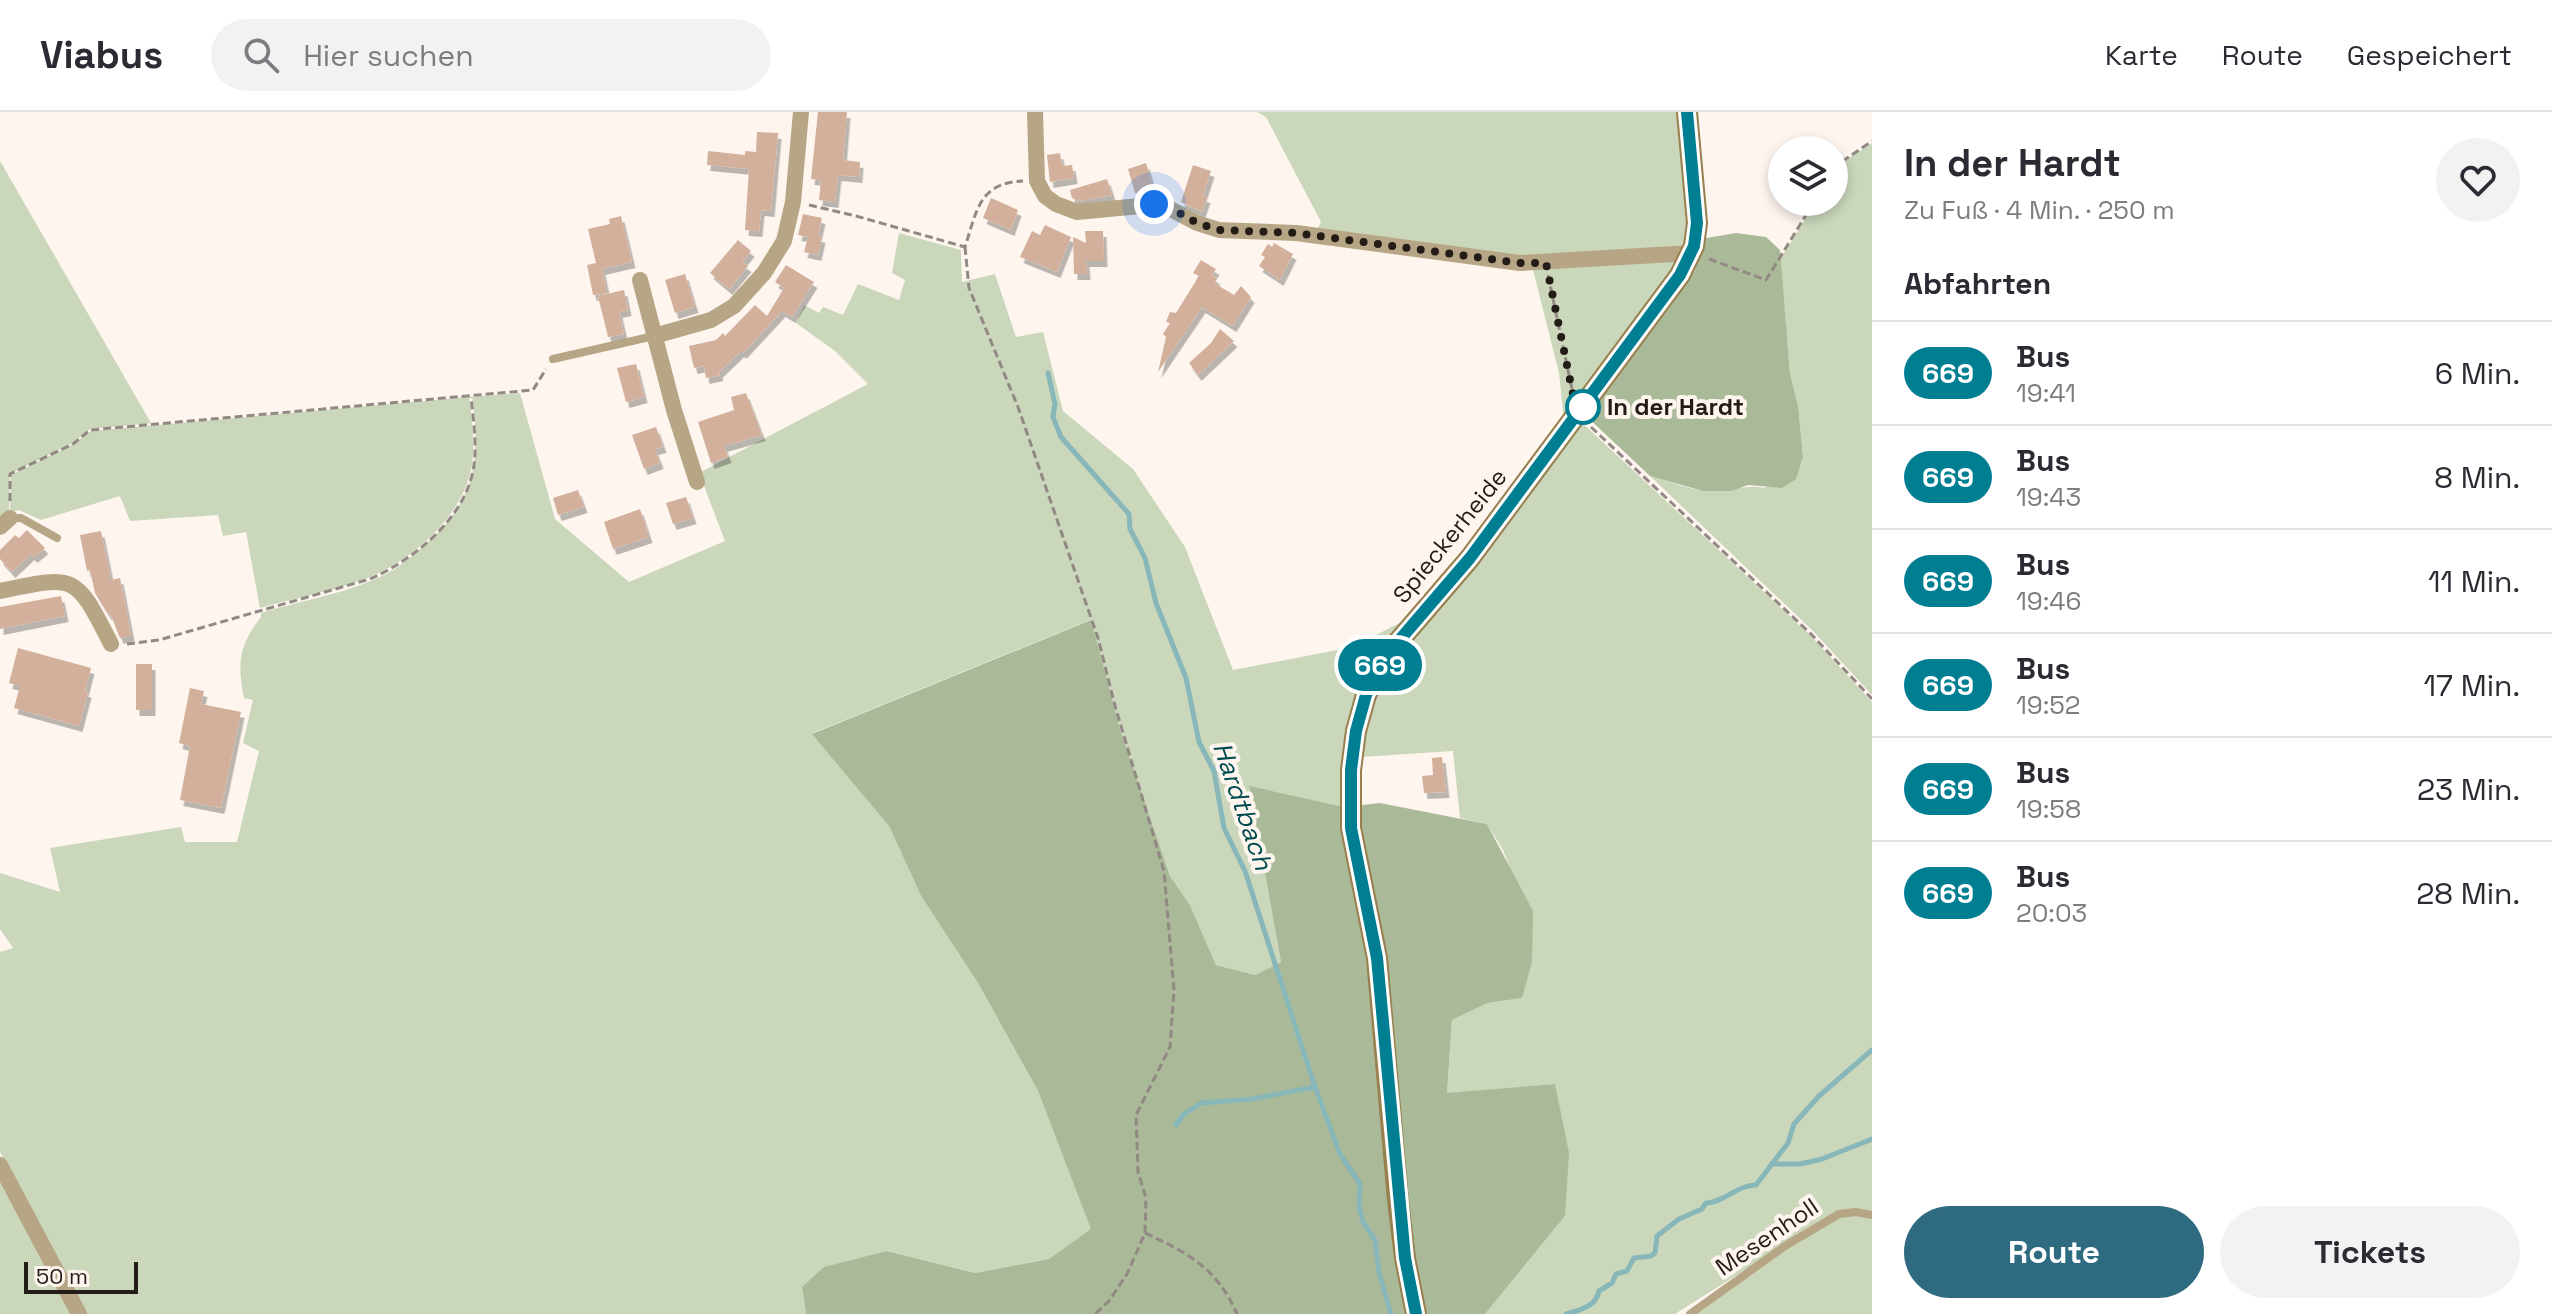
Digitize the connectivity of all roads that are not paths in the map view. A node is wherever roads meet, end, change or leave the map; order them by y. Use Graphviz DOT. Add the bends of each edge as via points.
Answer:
graph roads {
  1 [pos="801,112"];
  2 [pos="1035,112"];
  3 [pos="1687,112"];
  4 [pos="1691,253"];
  5 [pos="640,280"];
  6 [pos="654,336"];
  7 [pos="553,359"];
  8 [pos="697,482"];
  9 [pos="5,522"];
  10 [pos="57,538"];
  11 [pos="0,591"];
  12 [pos="111,644"];
  13 [pos="0,1165"];
  14 [pos="1872,1215"];
  15 [pos="79,1314"];
  16 [pos="1416,1314"];
  17 [pos="1690,1314"];
  1 -- 6 [label="street" via="793,202 784,241 764,273 734,306 711,320"];
  2 -- 4 [label="street" via="1037,181 1045,196 1077,212 1161,204 1219,230 1296,233 1520,263"];
  3 -- 4 [label="main road, Spieckerheide" via="1697,206"];
  4 -- 16 [label="main road, Spieckerheide" via="1665,299 1470,558 1385,657 1356,731 1351,828 1377,958 1405,1258"];
  5 -- 6 [label="street"];
  6 -- 7 [label="lane"];
  6 -- 8 [label="street"];
  9 -- 10 [label="lane" via="21,518"];
  11 -- 12 [label="street" via="50,581 79,589"];
  13 -- 15 [label="street"];
  14 -- 17 [label="lane, Mesenholl" via="1839,1214"];
}
